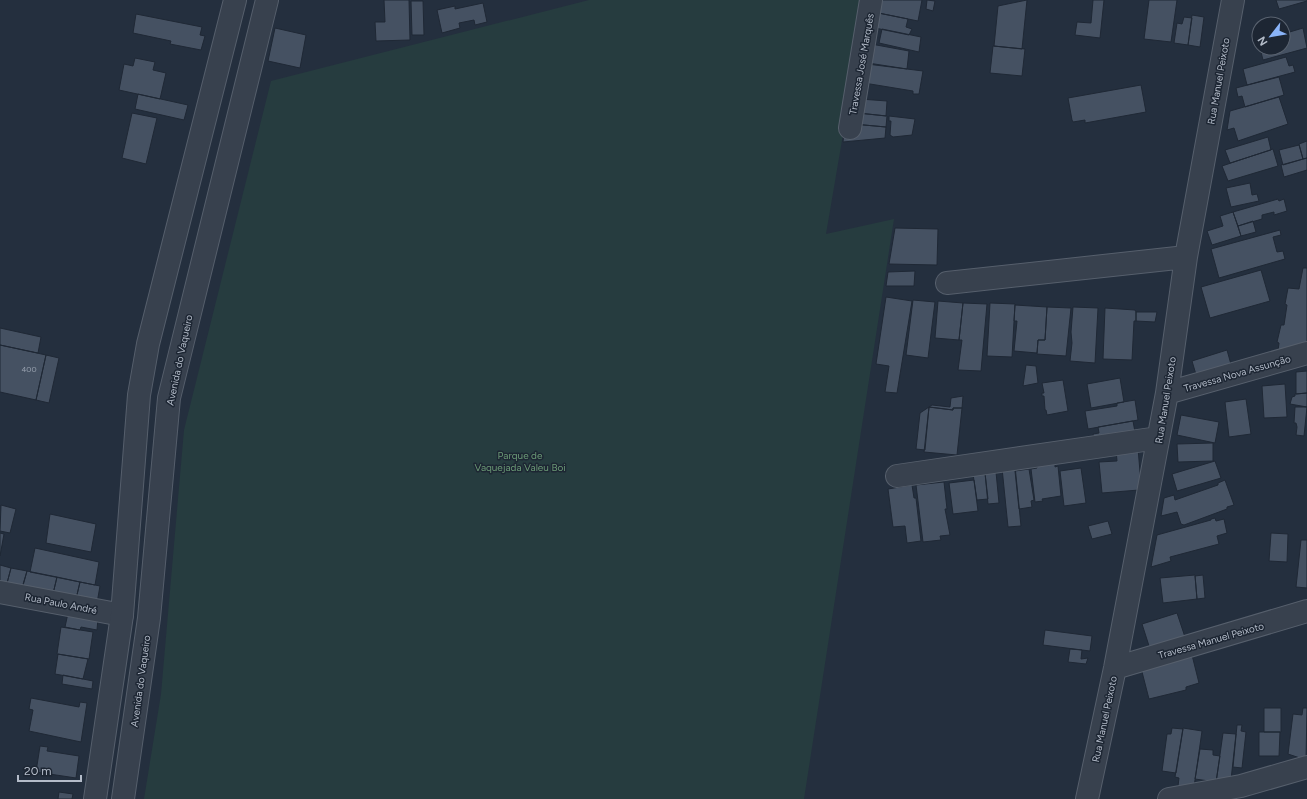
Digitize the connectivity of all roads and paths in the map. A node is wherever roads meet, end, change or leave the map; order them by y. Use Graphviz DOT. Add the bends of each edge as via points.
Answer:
graph roads {
  1 [pos="267,0"];
  2 [pos="872,0"];
  3 [pos="1233,0"];
  4 [pos="233,10"];
  5 [pos="260,28"];
  6 [pos="217,74"];
  7 [pos="247,82"];
  8 [pos="850,128"];
  9 [pos="1186,256"];
  10 [pos="947,283"];
  11 [pos="1307,353"];
  12 [pos="1167,393"];
  13 [pos="139,395"];
  14 [pos="169,398"];
  15 [pos="1158,438"];
  16 [pos="897,476"];
  17 [pos="0,592"];
  18 [pos="1307,611"];
  19 [pos="122,615"];
  20 [pos="1115,668"];
  21 [pos="1307,767"];
  22 [pos="95,799"];
  23 [pos="123,799"];
  24 [pos="1087,799"];
  25 [pos="1169,799"];
  1 -- 5 [label="street, Avenida do Vaqueiro"];
  2 -- 8 [label="street, Travessa José Marquês"];
  3 -- 9 [label="street, Rua Manuel Peixoto"];
  4 -- 5 [label="street"];
  4 -- 6 [label="street"];
  5 -- 7 [label="street, Avenida do Vaqueiro"];
  6 -- 7 [label="street"];
  6 -- 13 [label="street" via="148,344"];
  7 -- 14 [label="street, Avenida do Vaqueiro"];
  9 -- 10 [label="street"];
  9 -- 12 [label="street, Rua Manuel Peixoto"];
  11 -- 12 [label="street, Travessa Nova Assunção"];
  12 -- 15 [label="street, Rua Manuel Peixoto"];
  13 -- 14 [label="street"];
  13 -- 19 [label="street"];
  14 -- 23 [label="street, Avenida do Vaqueiro" via="149,618"];
  15 -- 16 [label="street"];
  15 -- 20 [label="street, Rua Manuel Peixoto"];
  17 -- 19 [label="street, Rua Paulo André"];
  18 -- 20 [label="street, Travessa Manuel Peixoto"];
  19 -- 22 [label="street"];
  20 -- 24 [label="street, Rua Manuel Peixoto"];
  21 -- 25 [label="street" via="1241,786"];
}
